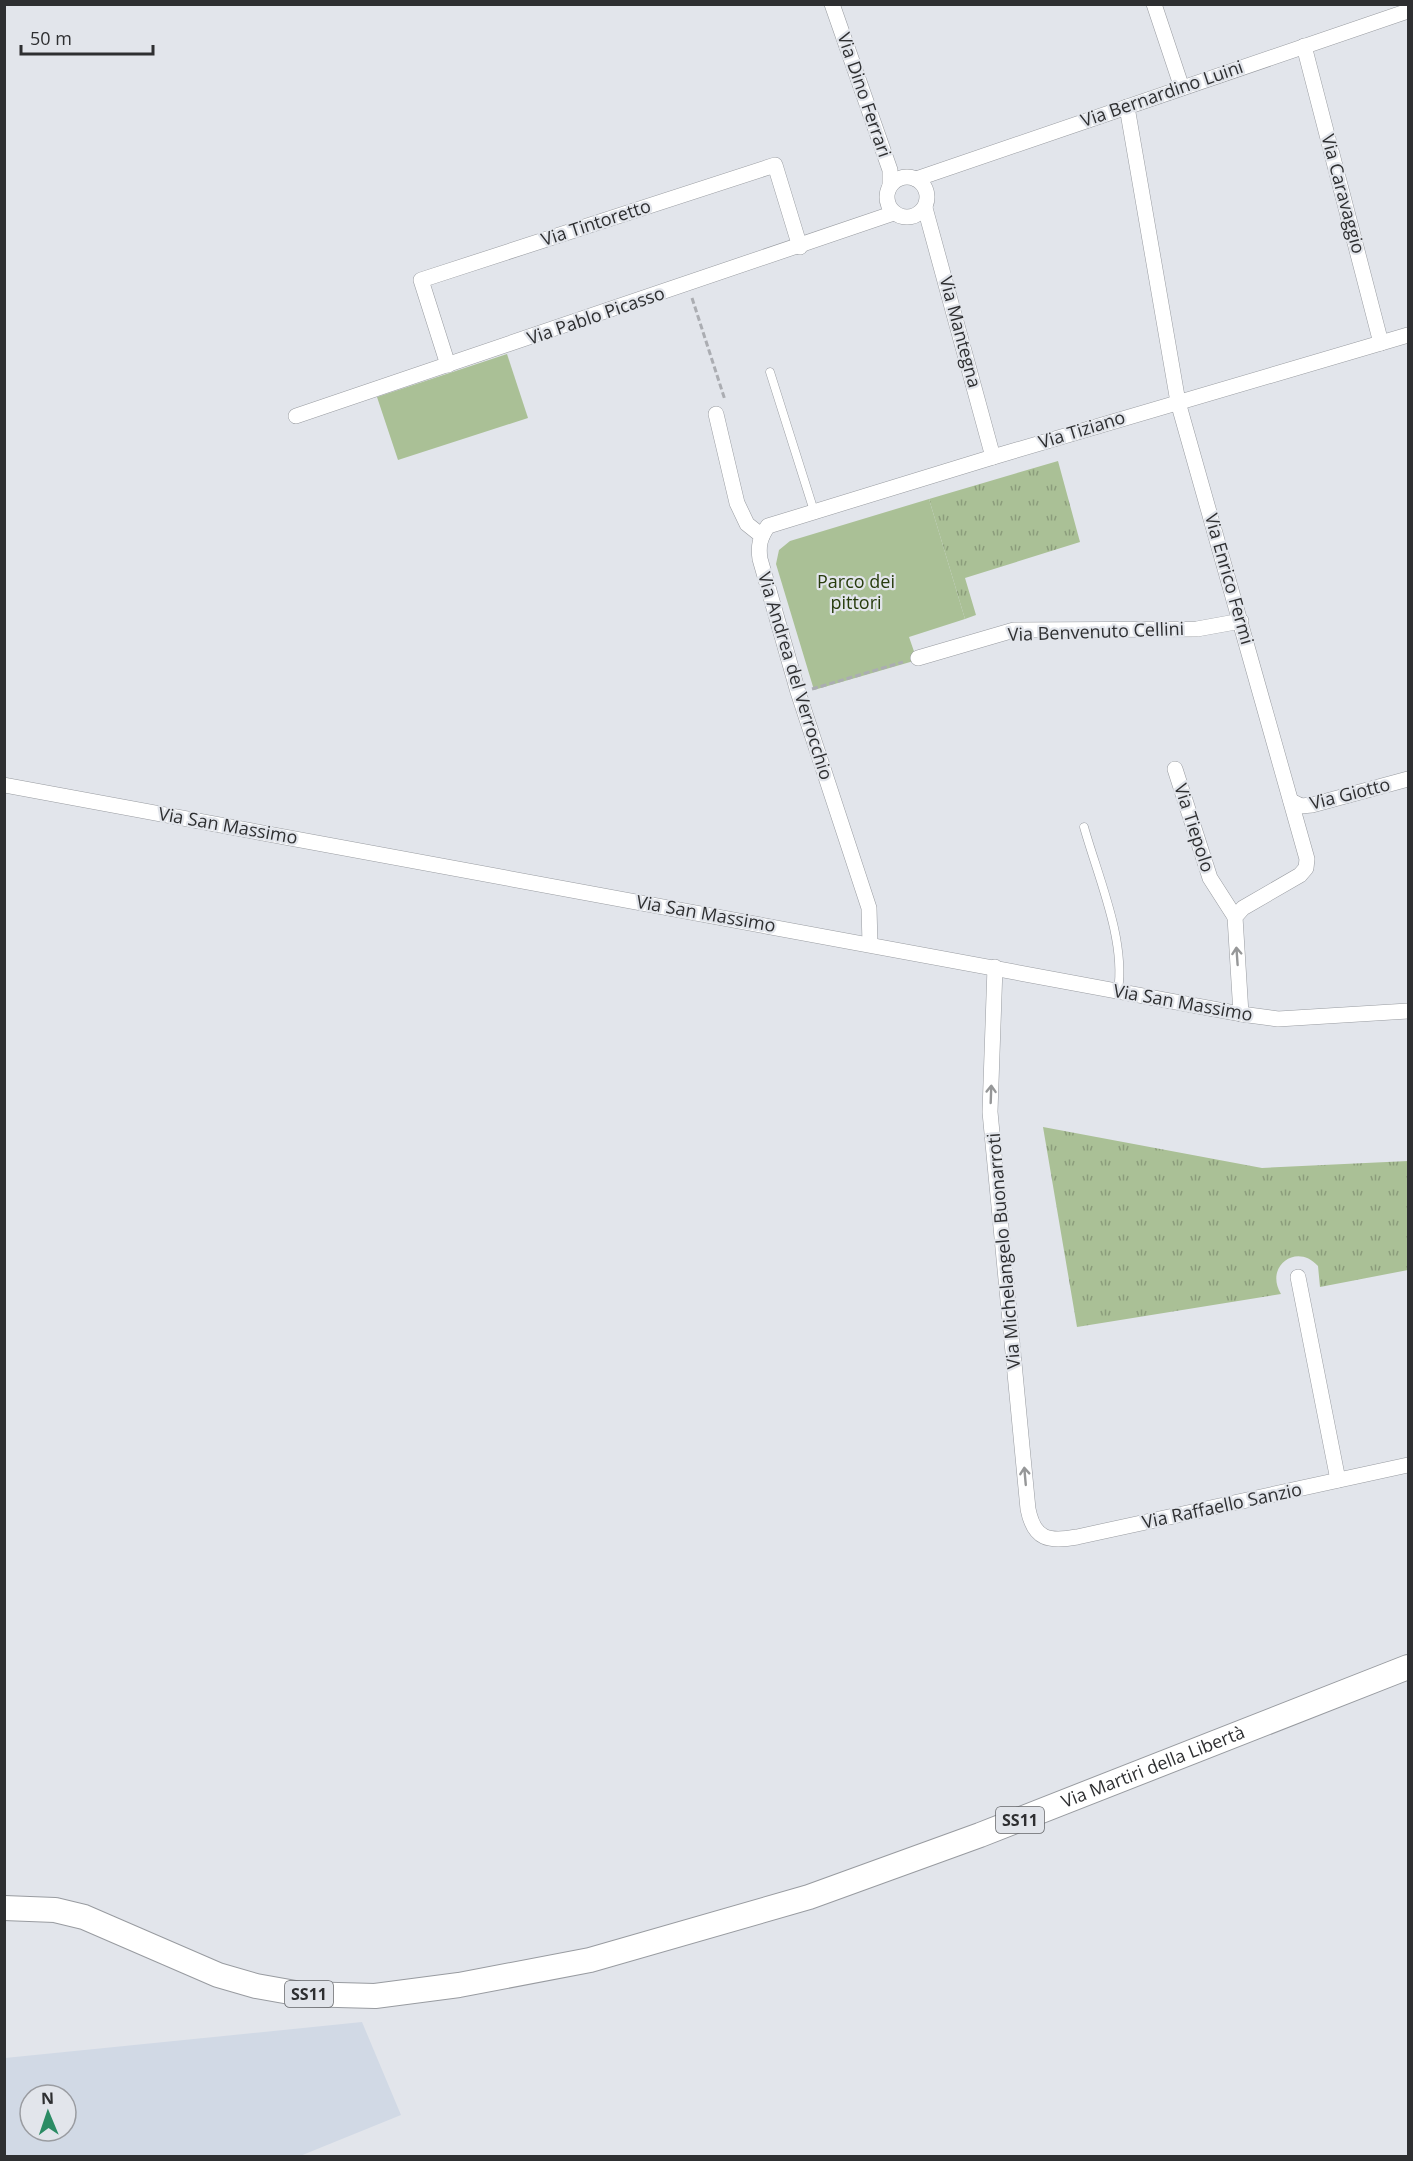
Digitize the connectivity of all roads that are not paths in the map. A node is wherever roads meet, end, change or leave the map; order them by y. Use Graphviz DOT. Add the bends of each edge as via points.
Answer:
graph roads {
  1 [pos="832,4"];
  2 [pos="1154,4"];
  3 [pos="1408,10"];
  4 [pos="1304,46"];
  5 [pos="1182,88"];
  6 [pos="1127,107"];
  7 [pos="916,179"];
  8 [pos="890,186"];
  9 [pos="925,208"];
  10 [pos="894,213"];
  11 [pos="800,247"];
  12 [pos="1408,335"];
  13 [pos="1381,343"];
  14 [pos="448,365"];
  15 [pos="770,372"];
  16 [pos="1178,402"];
  17 [pos="716,414"];
  18 [pos="296,416"];
  19 [pos="993,457"];
  20 [pos="814,511"];
  21 [pos="762,536"];
  22 [pos="1241,621"];
  23 [pos="918,658"];
  24 [pos="1175,769"];
  25 [pos="1408,779"];
  26 [pos="4,785"];
  27 [pos="1292,801"];
  28 [pos="1084,827"];
  29 [pos="1235,916"];
  30 [pos="870,944"];
  31 [pos="995,967"];
  32 [pos="1118,991"];
  33 [pos="1404,1013"];
  34 [pos="1241,1014"];
  35 [pos="1298,1277"];
  36 [pos="1408,1465"];
  37 [pos="1338,1480"];
  38 [pos="1038,1532"];
  39 [pos="1408,1667"];
  40 [pos="4,1908"];
  1 -- 8 [label="street, Via Dino Ferrari" via="890,170"];
  2 -- 5 [label="street"];
  3 -- 4 [label="street, Via Bernardino Luini"];
  4 -- 5 [label="street, Via Bernardino Luini"];
  4 -- 13 [label="street, Via Caravaggio"];
  5 -- 6 [label="street, Via Bernardino Luini"];
  6 -- 7 [label="street, Via Bernardino Luini"];
  6 -- 16 [label="street, Via Enrico Fermi"];
  7 -- 8 [label="street" via="904,177"];
  7 -- 9 [label="street" via="927,191"];
  8 -- 10 [label="street" via="888,204"];
  9 -- 10 [label="street" via="911,218"];
  9 -- 19 [label="street, Via Mantegna"];
  10 -- 11 [label="street, Via Pablo Picasso"];
  11 -- 14 [label="street, Via Pablo Picasso"];
  11 -- 14 [label="street, Via Tintoretto" via="775,165 421,280"];
  12 -- 13 [label="street, Via Tiziano"];
  13 -- 16 [label="street, Via Tiziano"];
  14 -- 18 [label="street, Via Pablo Picasso"];
  15 -- 20 [label="lane"];
  16 -- 19 [label="street, Via Tiziano"];
  16 -- 22 [label="street, Via Enrico Fermi"];
  17 -- 21 [label="street" via="737,503 747,524"];
  19 -- 20 [label="street, Via Tiziano"];
  20 -- 21 [label="street, Via Tiziano" via="778,521 768,526"];
  21 -- 30 [label="street, Via Andrea del Verrocchio" via="760,559 798,692 869,908"];
  22 -- 23 [label="street, Via Benvenuto Cellini" via="1197,629 1014,630"];
  22 -- 27 [label="street, Via Enrico Fermi"];
  24 -- 29 [label="street, Via Tiepolo" via="1210,878"];
  25 -- 27 [label="street, Via Giotto" via="1312,806"];
  26 -- 30 [label="street, Via San Massimo"];
  27 -- 29 [label="street, Via Enrico Fermi" via="1306,868"];
  28 -- 32 [label="lane" via="1118,942"];
  34 -- 29 [label="street, one-way"];
  30 -- 31 [label="street, Via San Massimo"];
  31 -- 32 [label="street, Via San Massimo"];
  38 -- 31 [label="street, Via Michelangelo Buonarroti, one-way" via="1028,1509 990,1112"];
  32 -- 34 [label="street, Via San Massimo"];
  33 -- 34 [label="street, Via San Massimo" via="1278,1019"];
  35 -- 37 [label="street"];
  36 -- 37 [label="street, Via Raffaello Sanzio"];
  37 -- 38 [label="street, Via Raffaello Sanzio" via="1077,1537 1046,1539"];
  39 -- 40 [label="main road, Via Martiri della Libertà / SS11" via="969,1839 809,1897 590,1960 459,1985 375,1996 301,1994 256,1986 183,1962 84,1917 55,1910"];
}
